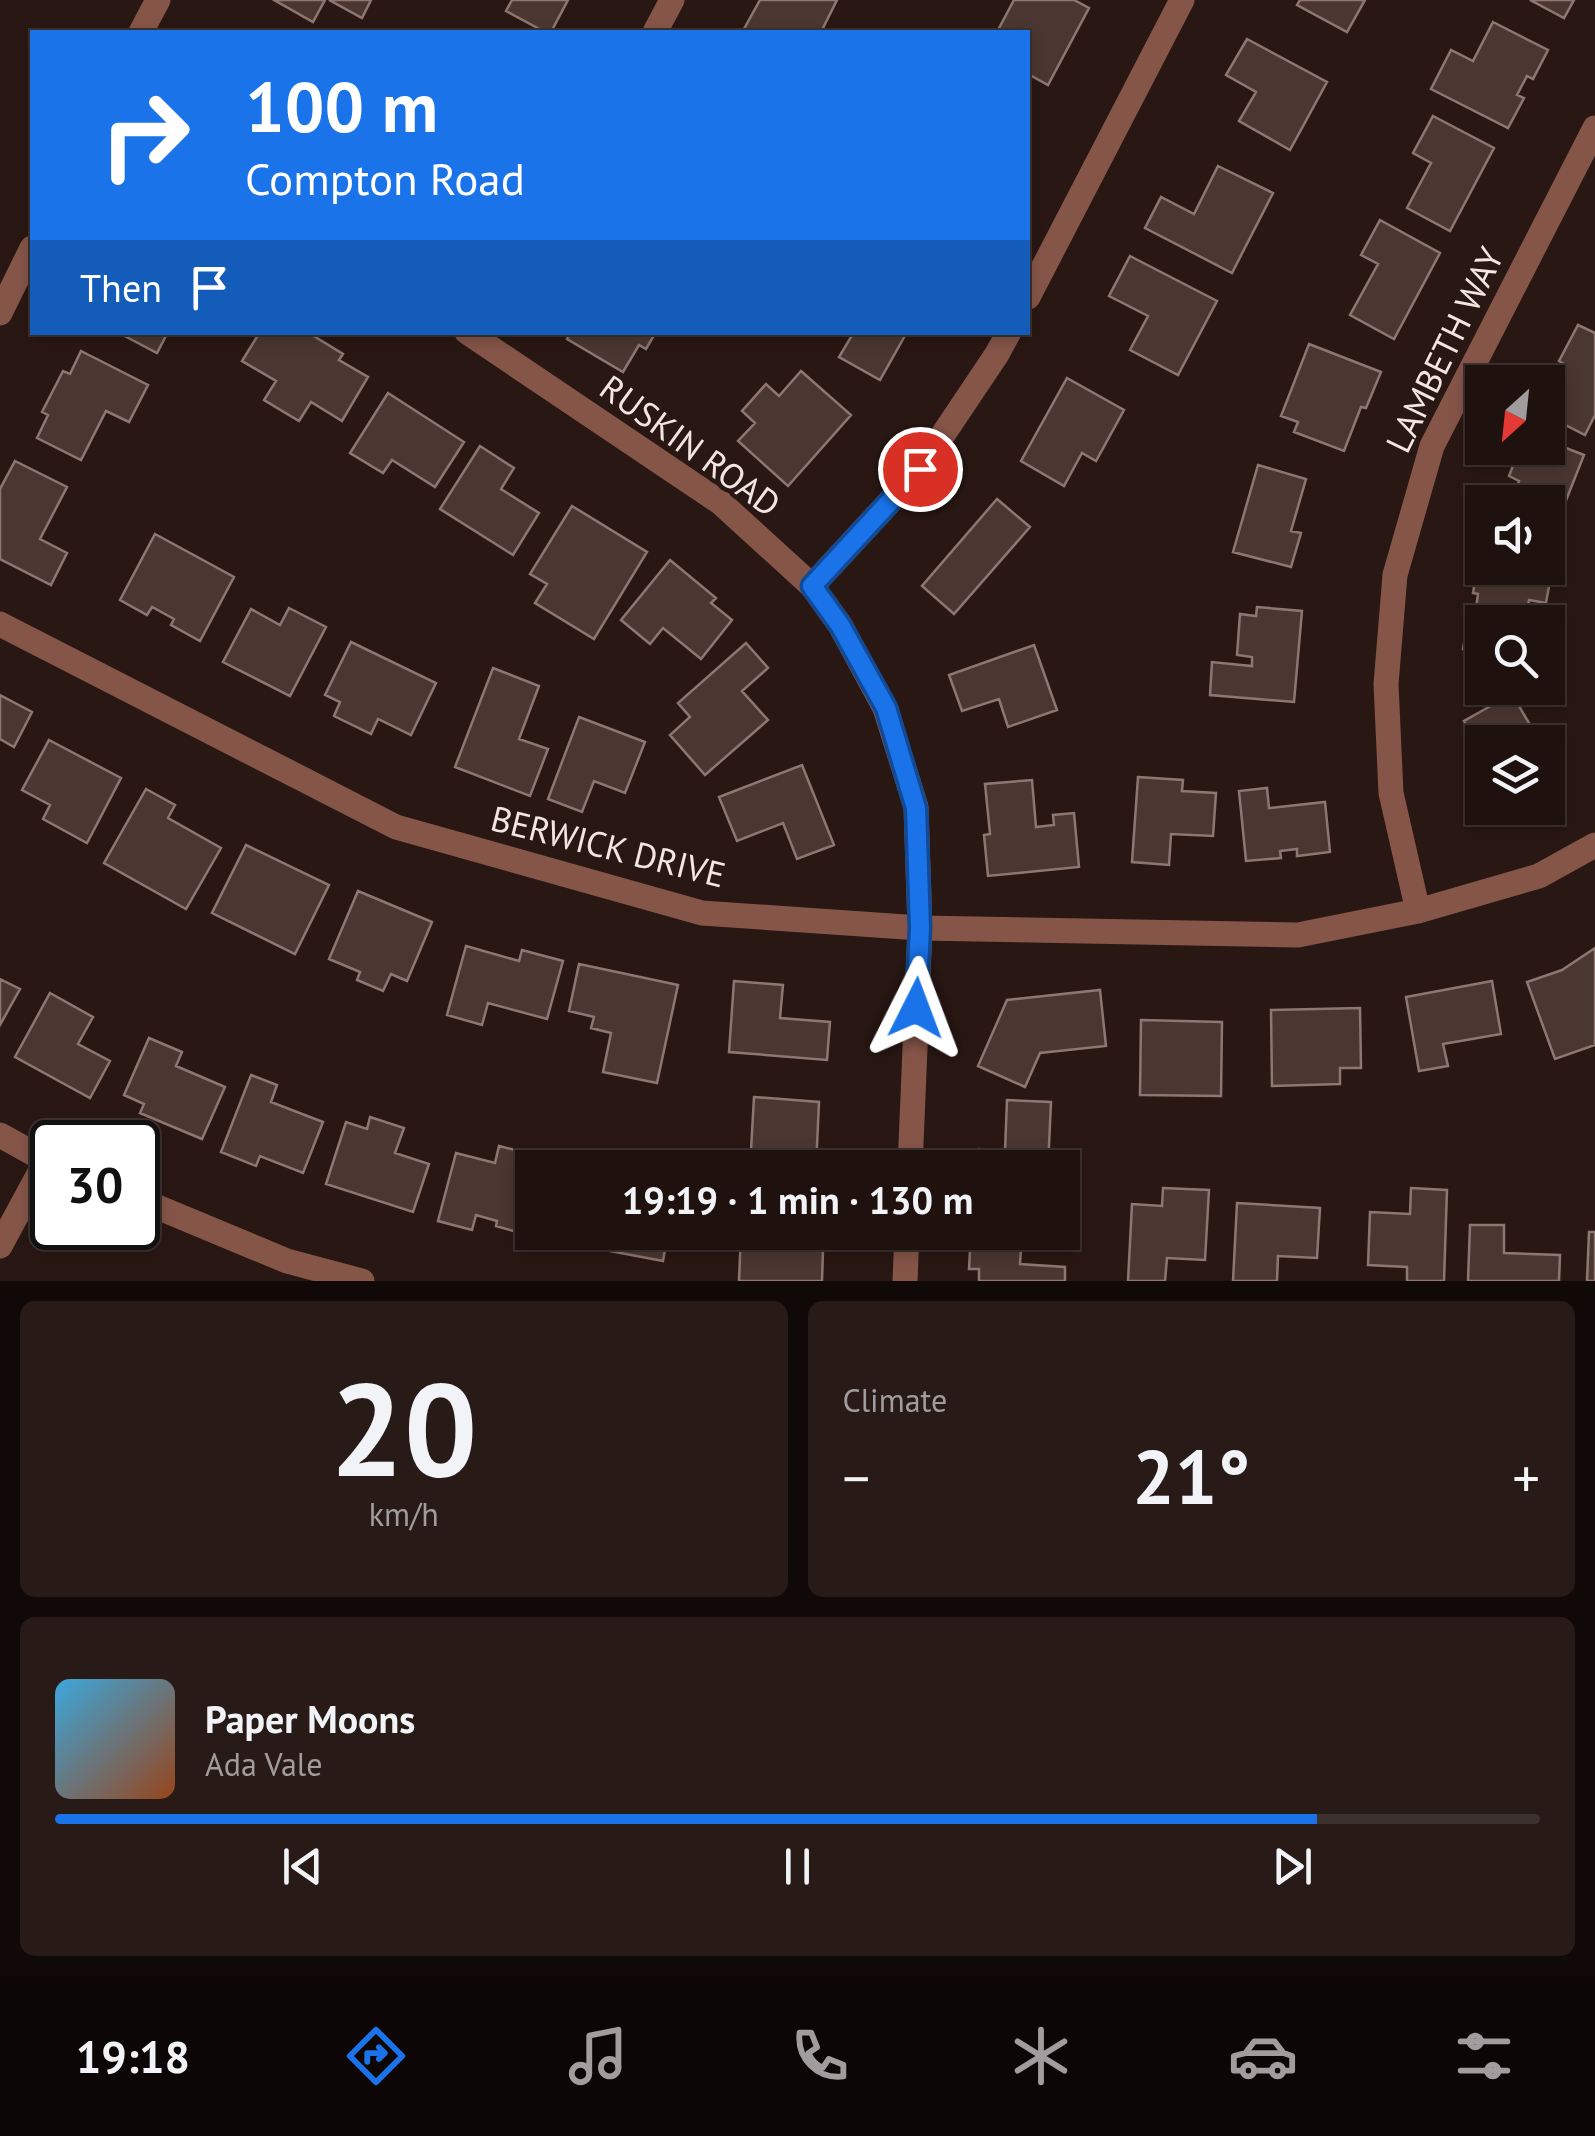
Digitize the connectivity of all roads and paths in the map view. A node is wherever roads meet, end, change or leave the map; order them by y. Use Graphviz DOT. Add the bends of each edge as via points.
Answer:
graph roads {
  1 [pos="158,0"];
  2 [pos="672,0"];
  3 [pos="1182,0"];
  4 [pos="143,30"];
  5 [pos="656,30"];
  6 [pos="1595,128"];
  7 [pos="30,252"];
  8 [pos="1030,293"];
  9 [pos="0,313"];
  10 [pos="473,335"];
  11 [pos="1008,335"];
  12 [pos="812,586"];
  13 [pos="0,624"];
  14 [pos="1595,846"];
  15 [pos="1418,911"];
  16 [pos="920,928"];
  17 [pos="0,1135"];
  18 [pos="911,1150"];
  19 [pos="30,1152"];
  20 [pos="30,1195"];
  21 [pos="160,1208"];
  22 [pos="0,1246"];
  23 [pos="906,1250"];
  24 [pos="362,1281"];
  25 [pos="905,1281"];
  1 -- 4 [label="street"];
  2 -- 5 [label="street"];
  3 -- 8 [label="street"];
  6 -- 15 [label="street, LAMBETH WAY" via="1432,446 1395,575 1386,684 1392,793"];
  7 -- 9 [label="street"];
  10 -- 12 [label="street, RUSKIN ROAD" via="721,502"];
  11 -- 12 [label="street" via="920,469"];
  12 -- 16 [label="street, RUSKIN ROAD" via="886,708 916,808"];
  13 -- 16 [label="street, BERWICK DRIVE" via="396,828 702,913"];
  14 -- 15 [label="street, BERWICK DRIVE" via="1540,876"];
  15 -- 16 [label="street, BERWICK DRIVE" via="1298,935"];
  16 -- 18 [label="street, RUSKIN ROAD"];
  17 -- 19 [label="street"];
  20 -- 22 [label="street"];
  21 -- 24 [label="street" via="287,1261"];
  23 -- 25 [label="street"];
}
